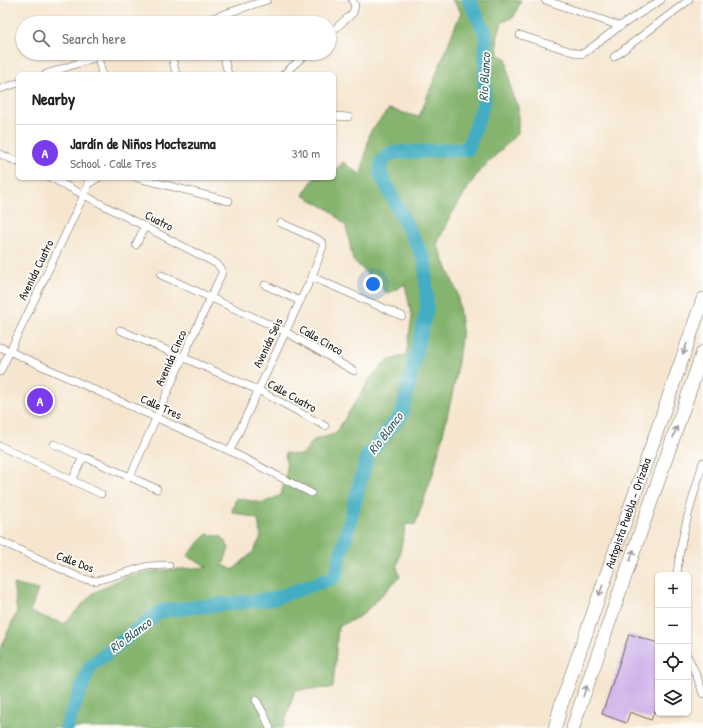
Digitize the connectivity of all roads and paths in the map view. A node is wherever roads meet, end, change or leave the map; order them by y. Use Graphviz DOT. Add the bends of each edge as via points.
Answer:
graph roads {
  1 [pos="267,0"];
  2 [pos="352,0"];
  3 [pos="545,0"];
  4 [pos="661,0"];
  5 [pos="689,0"];
  6 [pos="225,16"];
  7 [pos="620,26"];
  8 [pos="336,28"];
  9 [pos="520,35"];
  10 [pos="614,57"];
  11 [pos="89,60"];
  12 [pos="99,60"];
  13 [pos="173,60"];
  14 [pos="225,60"];
  15 [pos="299,60"];
  16 [pos="52,72"];
  17 [pos="102,72"];
  18 [pos="176,72"];
  19 [pos="228,72"];
  20 [pos="286,72"];
  21 [pos="16,84"];
  22 [pos="0,89"];
  23 [pos="336,116"];
  24 [pos="348,117"];
  25 [pos="0,154"];
  26 [pos="16,161"];
  27 [pos="55,180"];
  28 [pos="146,180"];
  29 [pos="88,181"];
  30 [pos="84,195"];
  31 [pos="229,201"];
  32 [pos="281,223"];
  33 [pos="145,226"];
  34 [pos="136,245"];
  35 [pos="222,270"];
  36 [pos="160,275"];
  37 [pos="312,277"];
  38 [pos="266,285"];
  39 [pos="211,298"];
  40 [pos="703,299"];
  41 [pos="300,301"];
  42 [pos="402,316"];
  43 [pos="120,330"];
  44 [pos="286,332"];
  45 [pos="0,347"];
  46 [pos="9,351"];
  47 [pos="703,352"];
  48 [pos="183,357"];
  49 [pos="354,371"];
  50 [pos="0,372"];
  51 [pos="258,390"];
  52 [pos="157,417"];
  53 [pos="325,426"];
  54 [pos="54,444"];
  55 [pos="0,446"];
  56 [pos="230,451"];
  57 [pos="84,458"];
  58 [pos="703,462"];
  59 [pos="130,477"];
  60 [pos="72,481"];
  61 [pos="157,489"];
  62 [pos="311,493"];
  63 [pos="101,494"];
  64 [pos="0,541"];
  65 [pos="169,565"];
  66 [pos="677,572"];
  67 [pos="691,664"];
  68 [pos="703,694"];
  69 [pos="256,700"];
  70 [pos="270,728"];
  71 [pos="555,728"];
  72 [pos="573,728"];
  1 -- 6 [label="street"];
  2 -- 8 [label="street" via="353,13"];
  3 -- 7 [label="street"];
  4 -- 7 [label="street"];
  5 -- 10 [label="street"];
  7 -- 9 [label="street" via="582,54"];
  11 -- 16 [label="street"];
  12 -- 17 [label="street"];
  13 -- 18 [label="street"];
  14 -- 19 [label="street"];
  15 -- 20 [label="street"];
  21 -- 22 [label="street"];
  23 -- 24 [label="street"];
  25 -- 26 [label="street"];
  27 -- 30 [label="street"];
  28 -- 31 [label="street"];
  29 -- 30 [label="street, Avenida Cuatro"];
  30 -- 33 [label="street, Cuatro"];
  30 -- 46 [label="street, Avenida Cuatro"];
  32 -- 37 [label="street, Avenida Seis" via="323,243"];
  33 -- 34 [label="street"];
  33 -- 35 [label="street, Cuatro" via="217,264"];
  35 -- 39 [label="street, Avenida Cinco"];
  36 -- 39 [label="street, Calle Cinco"];
  37 -- 41 [label="street, Avenida Seis"];
  37 -- 42 [label="street"];
  38 -- 41 [label="street"];
  39 -- 44 [label="street, Calle Cinco"];
  39 -- 48 [label="street, Avenida Cinco"];
  40 -- 71 [label="highway, Autopista Puebla - Orizaba, one-way"];
  41 -- 44 [label="street, Avenida Seis"];
  43 -- 48 [label="street, Calle Cuatro"];
  44 -- 49 [label="street, Calle Cinco"];
  44 -- 51 [label="street, Avenida Seis"];
  45 -- 46 [label="street, Calle Tres"];
  46 -- 50 [label="street, Avenida Cuatro"];
  46 -- 52 [label="street, Calle Tres"];
  72 -- 47 [label="highway, Autopista Puebla - Orizaba, one-way"];
  48 -- 51 [label="street, Calle Cuatro"];
  48 -- 52 [label="street, Avenida Cinco"];
  51 -- 53 [label="street, Calle Cuatro"];
  51 -- 56 [label="street, Avenida Seis"];
  52 -- 56 [label="street, Calle Tres"];
  52 -- 59 [label="street, Avenida Cinco"];
  54 -- 57 [label="street"];
  55 -- 60 [label="street"];
  56 -- 62 [label="street, Calle Tres"];
  57 -- 59 [label="street"];
  57 -- 60 [label="street"];
  58 -- 66 [label="street" via="682,538"];
  59 -- 61 [label="street"];
  60 -- 63 [label="street"];
  64 -- 65 [label="street, Calle Dos" via="90,581 148,566"];
  67 -- 68 [label="street"];
  69 -- 70 [label="street"];
}
